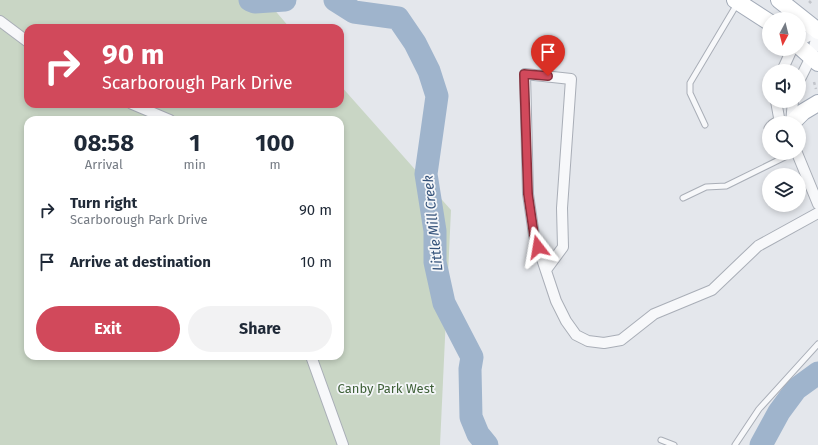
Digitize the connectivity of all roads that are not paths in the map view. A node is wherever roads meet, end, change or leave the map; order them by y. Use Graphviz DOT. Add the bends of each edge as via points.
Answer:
graph roads {
  1 [pos="783,0"];
  2 [pos="737,1"];
  3 [pos="762,17"];
  4 [pos="0,21"];
  5 [pos="818,32"];
  6 [pos="806,38"];
  7 [pos="24,39"];
  8 [pos="806,52"];
  9 [pos="815,60"];
  10 [pos="806,72"];
  11 [pos="818,104"];
  12 [pos="142,108"];
  13 [pos="160,116"];
  14 [pos="795,116"];
  15 [pos="705,125"];
  16 [pos="780,160"];
  17 [pos="800,160"];
  18 [pos="683,198"];
  19 [pos="818,204"];
  20 [pos="818,213"];
  21 [pos="546,270"];
  22 [pos="818,344"];
  23 [pos="312,360"];
  24 [pos="661,440"];
  25 [pos="343,445"];
  26 [pos="674,445"];
  27 [pos="735,445"];
  1 -- 5 [label="main road"];
  2 -- 3 [label="main road"];
  2 -- 15 [label="lane" via="690,83 690,93"];
  4 -- 7 [label="street"];
  5 -- 6 [label="street"];
  5 -- 9 [label="street"];
  8 -- 9 [label="main road"];
  9 -- 10 [label="street"];
  11 -- 14 [label="main road"];
  12 -- 13 [label="street"];
  16 -- 18 [label="lane" via="726,186 706,187"];
  17 -- 19 [label="street"];
  20 -- 21 [label="street" via="758,246 712,290 654,314 621,340 604,343 588,341 576,335 556,301"];
  21 -- 21 [label="street" via="534,235 528,194 524,74 571,79 562,208 563,247"];
  22 -- 27 [label="lane" via="759,410"];
  23 -- 25 [label="street"];
  24 -- 26 [label="lane"];
}
